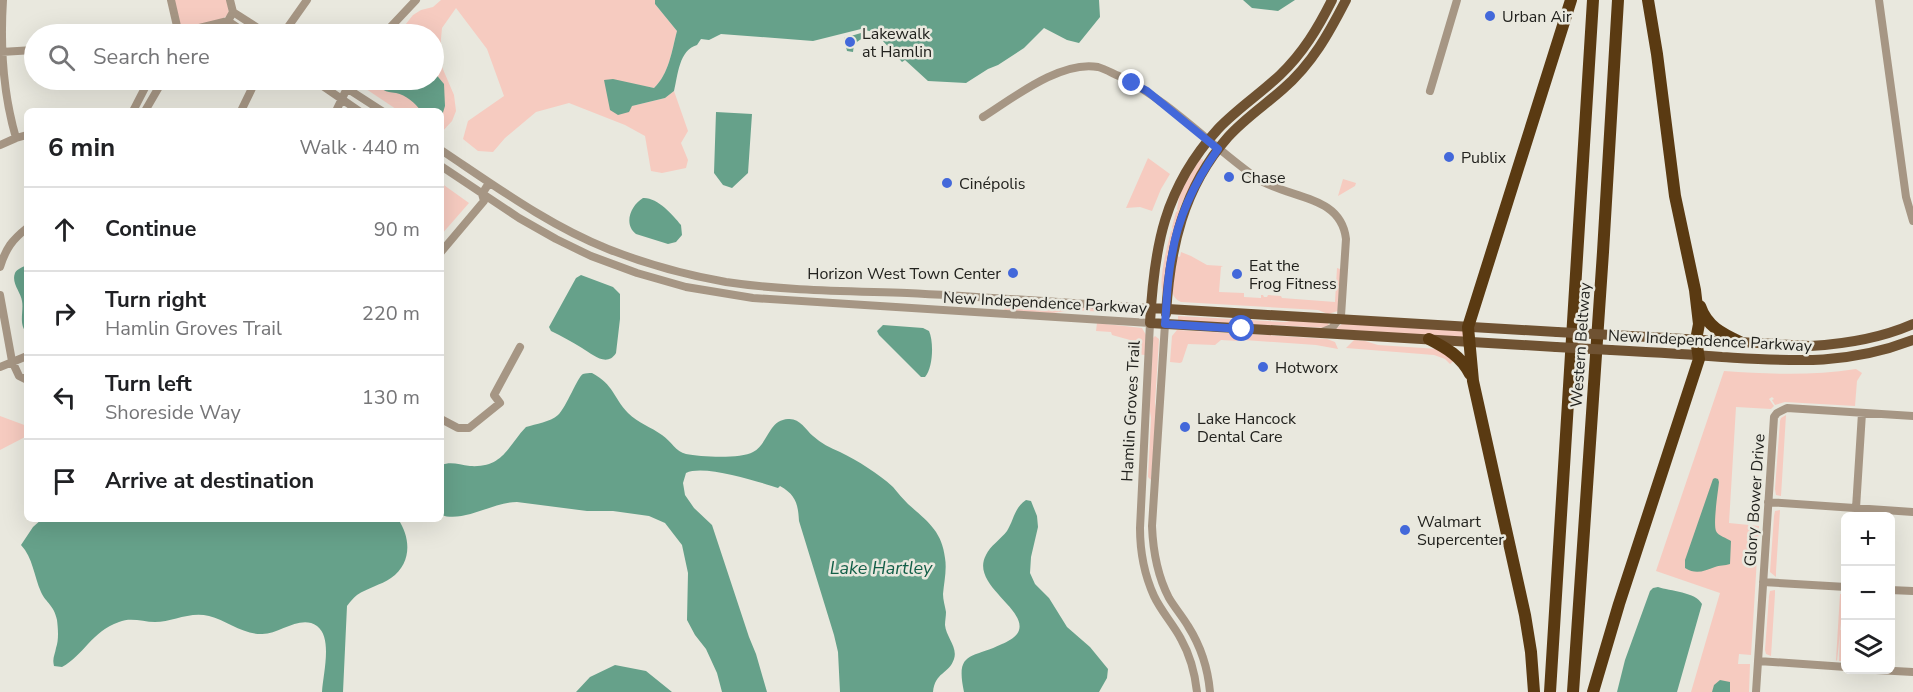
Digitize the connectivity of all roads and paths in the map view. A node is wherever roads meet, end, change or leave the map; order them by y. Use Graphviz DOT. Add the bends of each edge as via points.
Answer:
graph roads {
  1 [pos="3,0"];
  2 [pos="171,0"];
  3 [pos="230,0"];
  4 [pos="307,0"];
  5 [pos="416,0"];
  6 [pos="1332,0"];
  7 [pos="1346,0"];
  8 [pos="1457,0"];
  9 [pos="1571,0"];
  10 [pos="1593,0"];
  11 [pos="1618,0"];
  12 [pos="1648,0"];
  13 [pos="1879,0"];
  14 [pos="233,12"];
  15 [pos="228,21"];
  16 [pos="177,24"];
  17 [pos="218,24"];
  18 [pos="232,24"];
  19 [pos="252,24"];
  20 [pos="290,24"];
  21 [pos="393,24"];
  22 [pos="24,51"];
  23 [pos="1,52"];
  24 [pos="144,90"];
  25 [pos="156,90"];
  26 [pos="251,90"];
  27 [pos="329,90"];
  28 [pos="346,90"];
  29 [pos="350,90"];
  30 [pos="1430,91"];
  31 [pos="342,99"];
  32 [pos="135,108"];
  33 [pos="146,108"];
  34 [pos="242,108"];
  35 [pos="338,108"];
  36 [pos="355,108"];
  37 [pos="377,108"];
  38 [pos="983,117"];
  39 [pos="24,136"];
  40 [pos="16,138"];
  41 [pos="1208,141"];
  42 [pos="0,145"];
  43 [pos="1218,149"];
  44 [pos="444,152"];
  45 [pos="444,168"];
  46 [pos="489,183"];
  47 [pos="482,194"];
  48 [pos="1913,221"];
  49 [pos="24,230"];
  50 [pos="444,248"];
  51 [pos="2,253"];
  52 [pos="0,267"];
  53 [pos="1695,290"];
  54 [pos="0,294"];
  55 [pos="1151,308"];
  56 [pos="1166,309"];
  57 [pos="1340,319"];
  58 [pos="1150,323"];
  59 [pos="1165,324"];
  60 [pos="1913,324"];
  61 [pos="1468,327"];
  62 [pos="1317,333"];
  63 [pos="1428,339"];
  64 [pos="1696,340"];
  65 [pos="1913,340"];
  66 [pos="1468,342"];
  67 [pos="1742,343"];
  68 [pos="520,347"];
  69 [pos="1698,355"];
  70 [pos="24,357"];
  71 [pos="12,361"];
  72 [pos="0,367"];
  73 [pos="24,378"];
  74 [pos="1473,381"];
  75 [pos="1862,413"];
  76 [pos="1913,416"];
  77 [pos="444,421"];
  78 [pos="1141,499"];
  79 [pos="1154,499"];
  80 [pos="1768,502"];
  81 [pos="1856,508"];
  82 [pos="1913,512"];
  83 [pos="1763,582"];
  84 [pos="1841,587"];
  85 [pos="1895,590"];
  86 [pos="1913,591"];
  87 [pos="1758,662"];
  88 [pos="1841,667"];
  89 [pos="1895,671"];
  90 [pos="1913,672"];
  91 [pos="1197,692"];
  92 [pos="1210,692"];
  93 [pos="1534,692"];
  94 [pos="1550,692"];
  95 [pos="1573,692"];
  96 [pos="1593,692"];
  97 [pos="1756,692"];
  1 -- 23 [label="street"];
  2 -- 16 [label="street"];
  3 -- 14 [label="street"];
  4 -- 20 [label="street"];
  5 -- 21 [label="street"];
  6 -- 41 [label="main road, Hamlin Groves Trail" via="1297,57"];
  7 -- 43 [label="main road, Hamlin Groves Trail" via="1323,44 1304,68"];
  8 -- 30 [label="street"];
  9 -- 61 [label="highway"];
  10 -- 94 [label="highway, Western Beltway"];
  11 -- 95 [label="highway, Western Beltway"];
  12 -- 53 [label="highway" via="1675,196"];
  13 -- 48 [label="street" via="1906,197"];
  14 -- 15 [label="street"];
  14 -- 19 [label="street"];
  15 -- 17 [label="street"];
  15 -- 18 [label="street"];
  22 -- 23 [label="street"];
  23 -- 40 [label="street" via="5,94"];
  24 -- 32 [label="street"];
  25 -- 33 [label="street"];
  26 -- 34 [label="street"];
  27 -- 31 [label="street"];
  28 -- 31 [label="street"];
  29 -- 37 [label="street"];
  31 -- 35 [label="street"];
  31 -- 36 [label="street"];
  38 -- 41 [label="street" via="1065,69 1097,67 1147,91"];
  39 -- 40 [label="street"];
  40 -- 42 [label="street"];
  41 -- 43 [label="street"];
  41 -- 55 [label="main road, Hamlin Groves Trail" via="1184,176 1163,226"];
  43 -- 56 [label="main road, Hamlin Groves Trail" via="1195,188 1178,231"];
  43 -- 57 [label="street" via="1260,180 1318,202 1336,214 1346,239"];
  44 -- 46 [label="street, New Independence Parkway"];
  45 -- 47 [label="street, New Independence Parkway"];
  46 -- 47 [label="street"];
  46 -- 55 [label="street, New Independence Parkway" via="532,211 607,248 641,261 726,282"];
  47 -- 50 [label="street" via="484,201"];
  47 -- 58 [label="street, New Independence Parkway" via="519,219 591,256 686,287 724,294 897,308"];
  49 -- 51 [label="street"];
  51 -- 52 [label="street"];
  53 -- 64 [label="highway" via="1699,324"];
  53 -- 67 [label="highway" via="1710,325"];
  54 -- 71 [label="street"];
  55 -- 56 [label="main road, New Independence Parkway"];
  55 -- 58 [label="main road, Hamlin Groves Trail"];
  56 -- 57 [label="main road, New Independence Parkway"];
  56 -- 59 [label="main road, Hamlin Groves Trail"];
  57 -- 61 [label="main road, New Independence Parkway"];
  57 -- 62 [label="street" via="1332,328"];
  58 -- 59 [label="main road, New Independence Parkway"];
  58 -- 78 [label="street, Hamlin Groves Trail"];
  59 -- 62 [label="main road, New Independence Parkway"];
  59 -- 79 [label="street, Hamlin Groves Trail"];
  60 -- 67 [label="main road, New Independence Parkway" via="1838,344"];
  61 -- 64 [label="main road, New Independence Parkway, bridge"];
  61 -- 66 [label="highway"];
  62 -- 63 [label="main road, New Independence Parkway"];
  63 -- 66 [label="main road, New Independence Parkway"];
  63 -- 74 [label="highway" via="1455,354"];
  64 -- 67 [label="main road, New Independence Parkway"];
  64 -- 69 [label="highway"];
  65 -- 69 [label="main road, New Independence Parkway" via="1878,352 1809,361"];
  66 -- 69 [label="main road, New Independence Parkway, bridge"];
  66 -- 74 [label="highway"];
  68 -- 77 [label="street" via="494,395 500,403 469,428 458,428"];
  69 -- 96 [label="highway" via="1699,364"];
  70 -- 71 [label="street"];
  71 -- 72 [label="street"];
  71 -- 73 [label="street"];
  74 -- 93 [label="highway" via="1525,615"];
  75 -- 76 [label="street, Glory Bower Drive"];
  75 -- 80 [label="street, Glory Bower Drive" via="1787,408 1777,412"];
  75 -- 81 [label="street"];
  78 -- 79 [label="street"];
  78 -- 91 [label="street, Hamlin Groves Trail" via="1140,541 1148,582 1186,650"];
  79 -- 92 [label="street, Hamlin Groves Trail" via="1153,546 1158,569 1170,600 1199,648"];
  80 -- 81 [label="street"];
  80 -- 83 [label="street, Glory Bower Drive"];
  81 -- 82 [label="street"];
  83 -- 84 [label="street"];
  83 -- 87 [label="street, Glory Bower Drive"];
  85 -- 86 [label="street"];
  87 -- 88 [label="street"];
  87 -- 97 [label="street, Glory Bower Drive"];
  89 -- 90 [label="street"];
}
